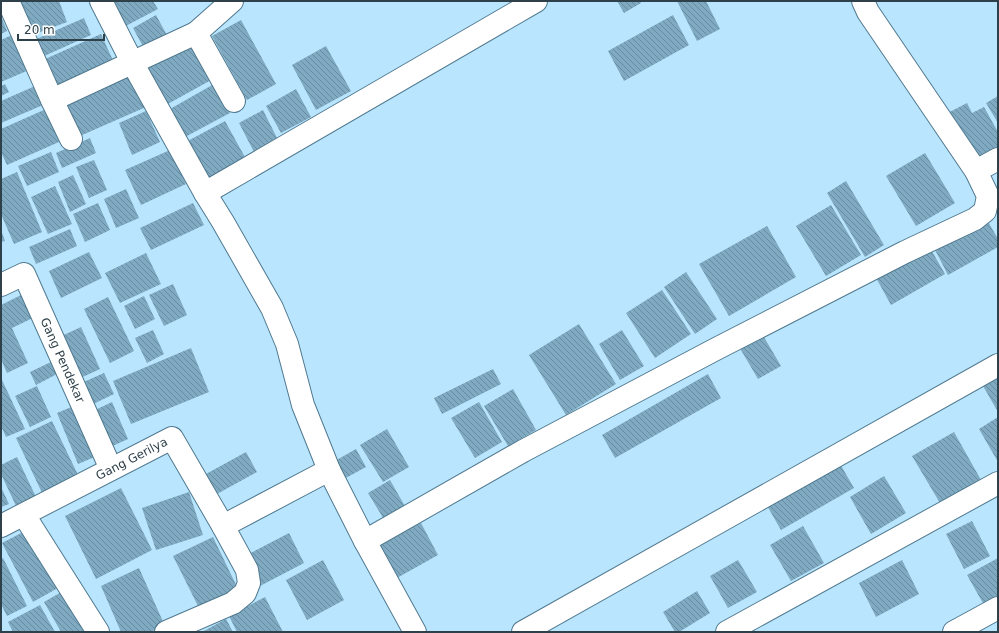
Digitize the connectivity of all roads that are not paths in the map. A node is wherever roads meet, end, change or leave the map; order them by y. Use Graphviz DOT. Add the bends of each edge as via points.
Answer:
graph roads {
  1 [pos="8,1"];
  2 [pos="101,1"];
  3 [pos="232,1"];
  4 [pos="536,1"];
  5 [pos="863,1"];
  6 [pos="196,33"];
  7 [pos="133,64"];
  8 [pos="52,100"];
  9 [pos="234,101"];
  10 [pos="71,139"];
  11 [pos="998,159"];
  12 [pos="976,171"];
  13 [pos="205,193"];
  14 [pos="1,285"];
  15 [pos="998,365"];
  16 [pos="111,469"];
  17 [pos="329,470"];
  18 [pos="998,483"];
  19 [pos="24,515"];
  20 [pos="1,526"];
  21 [pos="223,526"];
  22 [pos="365,541"];
  23 [pos="998,608"];
  24 [pos="98,632"];
  25 [pos="166,632"];
  26 [pos="415,632"];
  27 [pos="523,632"];
  28 [pos="727,632"];
  29 [pos="954,632"];
  1 -- 8 [label="street"];
  2 -- 7 [label="street"];
  3 -- 6 [label="street"];
  4 -- 13 [label="street"];
  5 -- 12 [label="street"];
  6 -- 7 [label="street"];
  6 -- 9 [label="street"];
  7 -- 8 [label="street"];
  7 -- 13 [label="street"];
  8 -- 10 [label="street"];
  11 -- 12 [label="street"];
  12 -- 22 [label="street" via="988,196 985,211 975,219 716,349 523,451"];
  13 -- 17 [label="street" via="272,308 288,344 303,405"];
  14 -- 16 [label="street, Gang Pendekar" via="24,274"];
  15 -- 27 [label="street"];
  16 -- 19 [label="street, Gang Gerilya"];
  16 -- 21 [label="street, Gang Gerilya" via="172,438"];
  17 -- 21 [label="street"];
  17 -- 22 [label="street"];
  18 -- 28 [label="street"];
  19 -- 20 [label="street, Gang Gerilya"];
  19 -- 24 [label="street"];
  21 -- 25 [label="street" via="247,570 250,583 245,593 233,603"];
  22 -- 26 [label="street"];
  23 -- 29 [label="street"];
}
